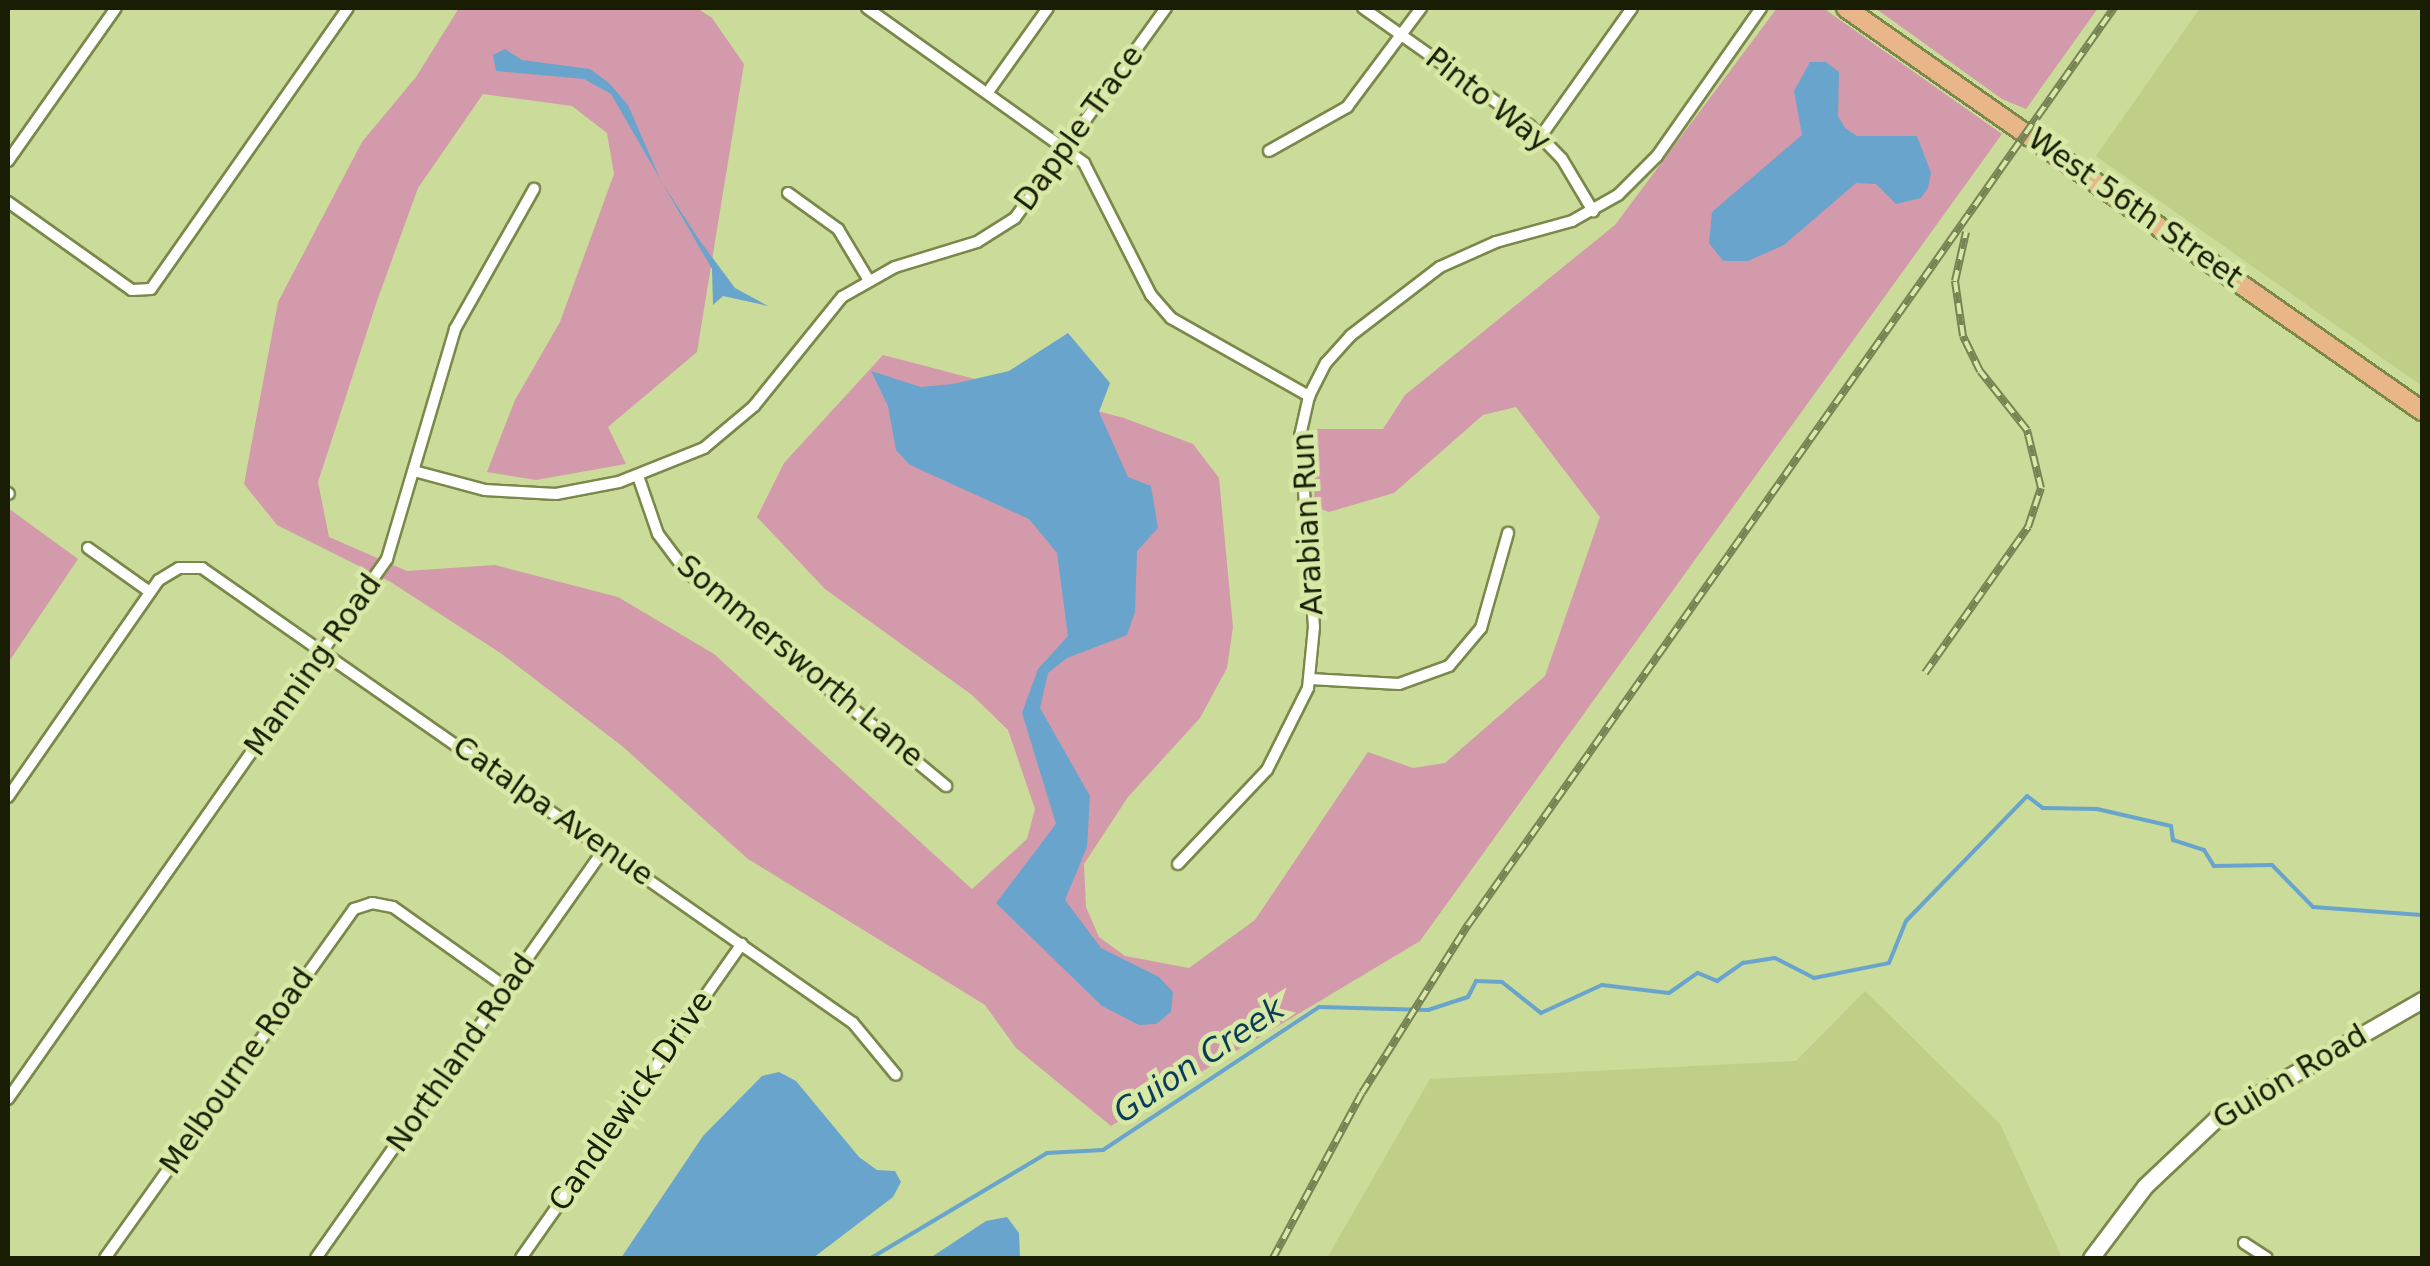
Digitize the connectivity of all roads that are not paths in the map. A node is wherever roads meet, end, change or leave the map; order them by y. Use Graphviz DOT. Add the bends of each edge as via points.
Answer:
graph roads {
  1 [pos="116,8"];
  2 [pos="348,8"];
  3 [pos="867,8"];
  4 [pos="1048,8"];
  5 [pos="1166,8"];
  6 [pos="1363,8"];
  7 [pos="1421,8"];
  8 [pos="1632,8"];
  9 [pos="1762,8"];
  10 [pos="1846,8"];
  11 [pos="1402,35"];
  12 [pos="988,92"];
  13 [pos="1542,136"];
  14 [pos="1065,150"];
  15 [pos="1270,151"];
  16 [pos="8,161"];
  17 [pos="534,189"];
  18 [pos="788,193"];
  19 [pos="8,202"];
  20 [pos="1592,211"];
  21 [pos="868,279"];
  22 [pos="1309,396"];
  23 [pos="2422,411"];
  24 [pos="414,470"];
  25 [pos="638,476"];
  26 [pos="1508,532"];
  27 [pos="88,548"];
  28 [pos="150,592"];
  29 [pos="323,650"];
  30 [pos="1310,678"];
  31 [pos="946,786"];
  32 [pos="8,797"];
  33 [pos="605,848"];
  34 [pos="1178,864"];
  35 [pos="742,944"];
  36 [pos="506,988"];
  37 [pos="2422,1000"];
  38 [pos="896,1075"];
  39 [pos="8,1098"];
  40 [pos="2244,1243"];
  41 [pos="105,1258"];
  42 [pos="316,1258"];
  43 [pos="521,1258"];
  44 [pos="2090,1258"];
  45 [pos="2266,1258"];
  1 -- 16 [label="street"];
  2 -- 19 [label="street" via="146,290 132,290"];
  3 -- 12 [label="street"];
  4 -- 12 [label="street"];
  5 -- 14 [label="street, Dapple Trace"];
  6 -- 11 [label="street, Pinto Way"];
  7 -- 11 [label="street"];
  8 -- 13 [label="street"];
  9 -- 20 [label="street, Arabian Run" via="1651,163"];
  10 -- 23 [label="main road, West 56th Street"];
  11 -- 13 [label="street, Pinto Way"];
  11 -- 15 [label="street" via="1343,111"];
  12 -- 14 [label="street"];
  13 -- 20 [label="street, Pinto Way"];
  14 -- 21 [label="street, Dapple Trace" via="1027,204 998,230"];
  14 -- 22 [label="street" via="1096,178 1151,294 1171,318"];
  17 -- 24 [label="street, Manning Road" via="460,318"];
  18 -- 21 [label="street" via="838,228"];
  20 -- 22 [label="street, Arabian Run" via="1496,242 1428,275 1339,347"];
  21 -- 25 [label="street, Dapple Trace" via="816,322 736,424 687,458"];
  22 -- 30 [label="street, Arabian Run" via="1300,446 1314,622"];
  24 -- 25 [label="street, Dapple Trace" via="530,495"];
  24 -- 29 [label="street, Manning Road" via="387,559"];
  25 -- 31 [label="street, Sommersworth Lane" via="658,534 685,570"];
  26 -- 30 [label="street" via="1480,628 1449,666 1399,684"];
  27 -- 28 [label="street"];
  28 -- 29 [label="street, Catalpa Avenue" via="168,572 195,566"];
  28 -- 32 [label="street"];
  29 -- 33 [label="street, Catalpa Avenue"];
  29 -- 39 [label="street, Manning Road"];
  30 -- 34 [label="street, Arabian Run" via="1273,761"];
  33 -- 35 [label="street, Catalpa Avenue"];
  33 -- 36 [label="street, Northland Road"];
  35 -- 38 [label="street, Catalpa Avenue" via="853,1022"];
  35 -- 43 [label="street, Candlewick Drive"];
  36 -- 41 [label="street, Melbourne Road" via="381,903 363,904 344,918"];
  36 -- 42 [label="street, Northland Road"];
  37 -- 44 [label="street, Guion Road" via="2217,1118 2145,1186"];
  40 -- 45 [label="street"];
}
